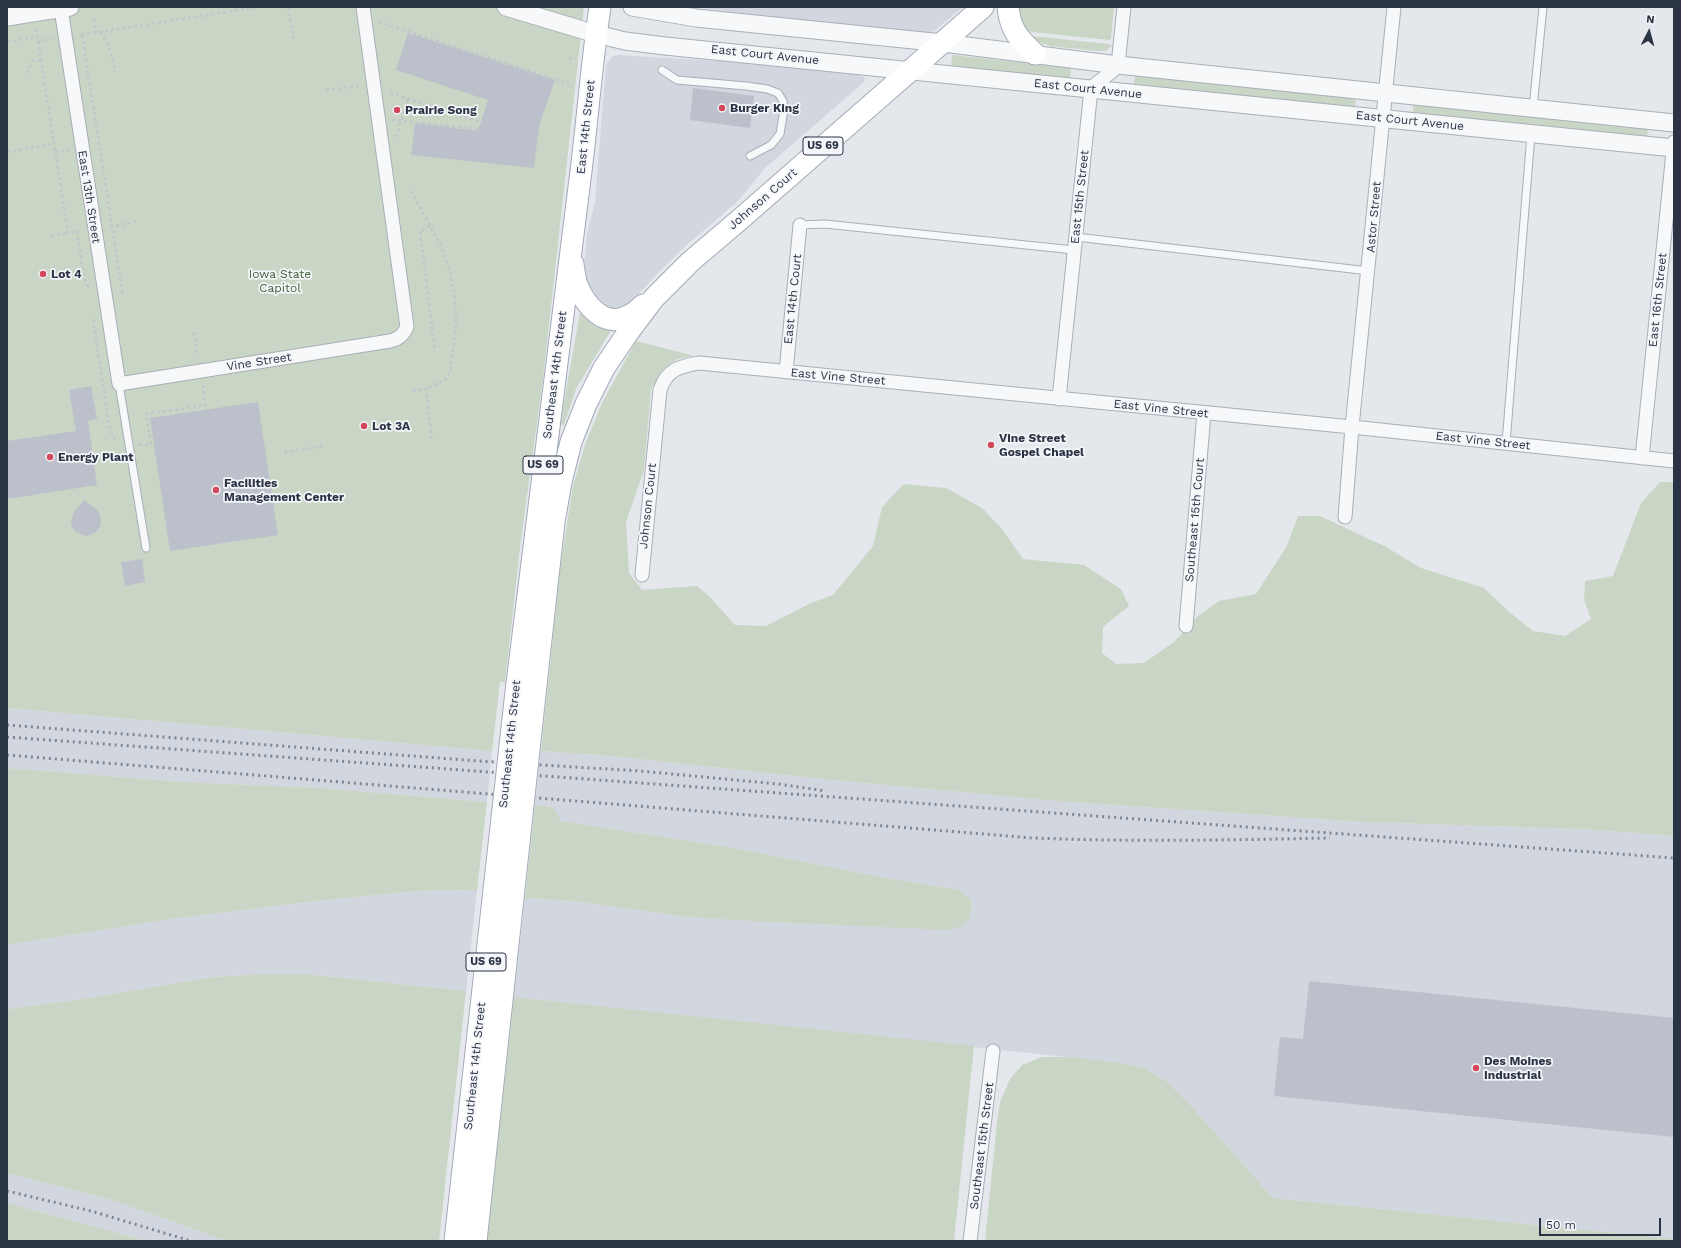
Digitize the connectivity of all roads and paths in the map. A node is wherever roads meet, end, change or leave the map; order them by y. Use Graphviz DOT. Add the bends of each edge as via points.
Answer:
graph roads {
  1 [pos="257,7"];
  2 [pos="288,7"];
  3 [pos="363,7"];
  4 [pos="506,7"];
  5 [pos="600,7"];
  6 [pos="632,7"];
  7 [pos="983,7"];
  8 [pos="1008,7"];
  9 [pos="1124,7"];
  10 [pos="1394,7"];
  11 [pos="1543,7"];
  12 [pos="66,8"];
  13 [pos="7,17"];
  14 [pos="94,19"];
  15 [pos="378,22"];
  16 [pos="36,28"];
  17 [pos="101,32"];
  18 [pos="96,33"];
  19 [pos="596,34"];
  20 [pos="82,35"];
  21 [pos="75,36"];
  22 [pos="37,37"];
  23 [pos="55,39"];
  24 [pos="38,41"];
  25 [pos="7,42"];
  26 [pos="294,42"];
  27 [pos="943,43"];
  28 [pos="1035,54"];
  29 [pos="575,57"];
  30 [pos="569,59"];
  31 [pos="40,60"];
  32 [pos="1118,65"];
  33 [pos="115,69"];
  34 [pos="662,70"];
  35 [pos="910,70"];
  36 [pos="27,73"];
  37 [pos="569,84"];
  38 [pos="358,86"];
  39 [pos="1091,89"];
  40 [pos="326,90"];
  41 [pos="386,92"];
  42 [pos="1386,92"];
  43 [pos="408,99"];
  44 [pos="1533,108"];
  45 [pos="1384,118"];
  46 [pos="390,120"];
  47 [pos="401,121"];
  48 [pos="480,122"];
  49 [pos="1674,123"];
  50 [pos="479,129"];
  51 [pos="1531,133"];
  52 [pos="395,140"];
  53 [pos="54,144"];
  54 [pos="1674,146"];
  55 [pos="72,150"];
  56 [pos="7,152"];
  57 [pos="55,152"];
  58 [pos="750,156"];
  59 [pos="411,191"];
  60 [pos="139,221"];
  61 [pos="800,225"];
  62 [pos="112,226"];
  63 [pos="430,226"];
  64 [pos="68,233"];
  65 [pos="51,236"];
  66 [pos="1075,244"];
  67 [pos="570,248"];
  68 [pos="1369,271"];
  69 [pos="89,292"];
  70 [pos="122,296"];
  71 [pos="654,298"];
  72 [pos="194,332"];
  73 [pos="435,350"];
  74 [pos="199,362"];
  75 [pos="786,372"];
  76 [pos="119,384"];
  77 [pos="203,386"];
  78 [pos="426,389"];
  79 [pos="660,390"];
  80 [pos="413,391"];
  81 [pos="1059,399"];
  82 [pos="206,405"];
  83 [pos="206,410"];
  84 [pos="1204,413"];
  85 [pos="1352,427"];
  86 [pos="432,442"];
  87 [pos="1506,443"];
  88 [pos="325,446"];
  89 [pos="128,447"];
  90 [pos="284,452"];
  91 [pos="1642,458"];
  92 [pos="1674,461"];
  93 [pos="1345,517"];
  94 [pos="146,548"];
  95 [pos="642,575"];
  96 [pos="1186,626"];
  97 [pos="527,684"];
  98 [pos="994,1051"];
  99 [pos="455,1241"];
  100 [pos="476,1241"];
  101 [pos="970,1241"];
  1 -- 17 [label="path"];
  2 -- 26 [label="path"];
  3 -- 76 [label="street, Vine Street" via="407,327 403,334 398,339 382,343"];
  4 -- 19 [label="street, East Court Avenue"];
  5 -- 19 [label="main road, East 14th Street / US 69"];
  6 -- 27 [label="street" via="712,19"];
  7 -- 27 [label="main road, Johnson Court / US 69"];
  8 -- 28 [label="main road" via="1014,31"];
  9 -- 32 [label="street"];
  10 -- 42 [label="street, Astor Street"];
  11 -- 44 [label="lane"];
  12 -- 13 [label="street"];
  12 -- 76 [label="street, East 13th Street"];
  14 -- 18 [label="path"];
  15 -- 37 [label="path"];
  16 -- 22 [label="path"];
  17 -- 18 [label="path"];
  17 -- 33 [label="path" via="110,50"];
  18 -- 20 [label="path"];
  19 -- 35 [label="street, East Court Avenue" via="665,46"];
  19 -- 67 [label="main road, East 14th Street / US 69"];
  20 -- 21 [label="path"];
  20 -- 62 [label="path"];
  22 -- 24 [label="path"];
  22 -- 25 [label="path"];
  23 -- 24 [label="path"];
  24 -- 31 [label="path"];
  27 -- 28 [label="street"];
  27 -- 35 [label="main road, Johnson Court / US 69"];
  28 -- 32 [label="street"];
  29 -- 30 [label="path"];
  31 -- 36 [label="path" via="32,61"];
  31 -- 53 [label="path"];
  32 -- 39 [label="street"];
  32 -- 42 [label="street"];
  34 -- 58 [label="lane" via="677,80 746,86 778,94 783,101 784,110 780,134 771,145"];
  35 -- 39 [label="street, East Court Avenue"];
  35 -- 71 [label="main road, Johnson Court / US 69" via="691,261"];
  38 -- 40 [label="path"];
  39 -- 45 [label="street, East Court Avenue"];
  39 -- 66 [label="street, East 15th Street"];
  41 -- 43 [label="path"];
  42 -- 44 [label="street"];
  42 -- 45 [label="street, Astor Street"];
  43 -- 47 [label="path"];
  43 -- 48 [label="path"];
  44 -- 49 [label="street"];
  45 -- 51 [label="street, East Court Avenue"];
  45 -- 68 [label="street, Astor Street"];
  46 -- 47 [label="path"];
  47 -- 50 [label="path"];
  47 -- 52 [label="path"];
  51 -- 54 [label="street, East Court Avenue"];
  51 -- 87 [label="lane"];
  53 -- 56 [label="path"];
  53 -- 57 [label="path"];
  54 -- 91 [label="street, East 16th Street"];
  55 -- 57 [label="path"];
  57 -- 64 [label="path"];
  59 -- 63 [label="path"];
  60 -- 62 [label="path"];
  61 -- 66 [label="lane" via="825,224"];
  61 -- 75 [label="street, East 14th Court"];
  62 -- 70 [label="path"];
  63 -- 73 [label="path" via="420,231"];
  63 -- 78 [label="path" via="450,272 455,298 456,328 450,372 445,380"];
  64 -- 65 [label="path"];
  64 -- 69 [label="path" via="78,231 84,276"];
  66 -- 68 [label="lane"];
  66 -- 81 [label="street, East 15th Street"];
  67 -- 71 [label="main road" via="577,284 584,300 598,315 612,320 628,317"];
  67 -- 97 [label="main road, Southeast 14th Street / US 69"];
  68 -- 85 [label="street, Astor Street"];
  71 -- 97 [label="main road, Southeast 14th Street / US 69" via="604,368 571,442 561,482"];
  72 -- 74 [label="path"];
  75 -- 79 [label="street, East Vine Street" via="699,363 672,370 663,380"];
  75 -- 81 [label="street, East Vine Street"];
  76 -- 89 [label="lane"];
  77 -- 82 [label="path"];
  78 -- 80 [label="path"];
  78 -- 86 [label="path"];
  79 -- 95 [label="street, Johnson Court"];
  81 -- 84 [label="street, East Vine Street"];
  82 -- 83 [label="path"];
  82 -- 89 [label="path" via="146,414 151,444"];
  84 -- 85 [label="street, East Vine Street"];
  84 -- 96 [label="street, Southeast 15th Court"];
  85 -- 87 [label="street, East Vine Street"];
  85 -- 93 [label="street, Astor Street"];
  87 -- 91 [label="street, East Vine Street"];
  88 -- 90 [label="path"];
  89 -- 94 [label="lane"];
  91 -- 92 [label="street, East Vine Street"];
  97 -- 99 [label="main road, Southeast 14th Street / US 69, bridge"];
  97 -- 100 [label="main road, Southeast 14th Street / US 69, bridge"];
  98 -- 101 [label="street, Southeast 15th Street"];
}
